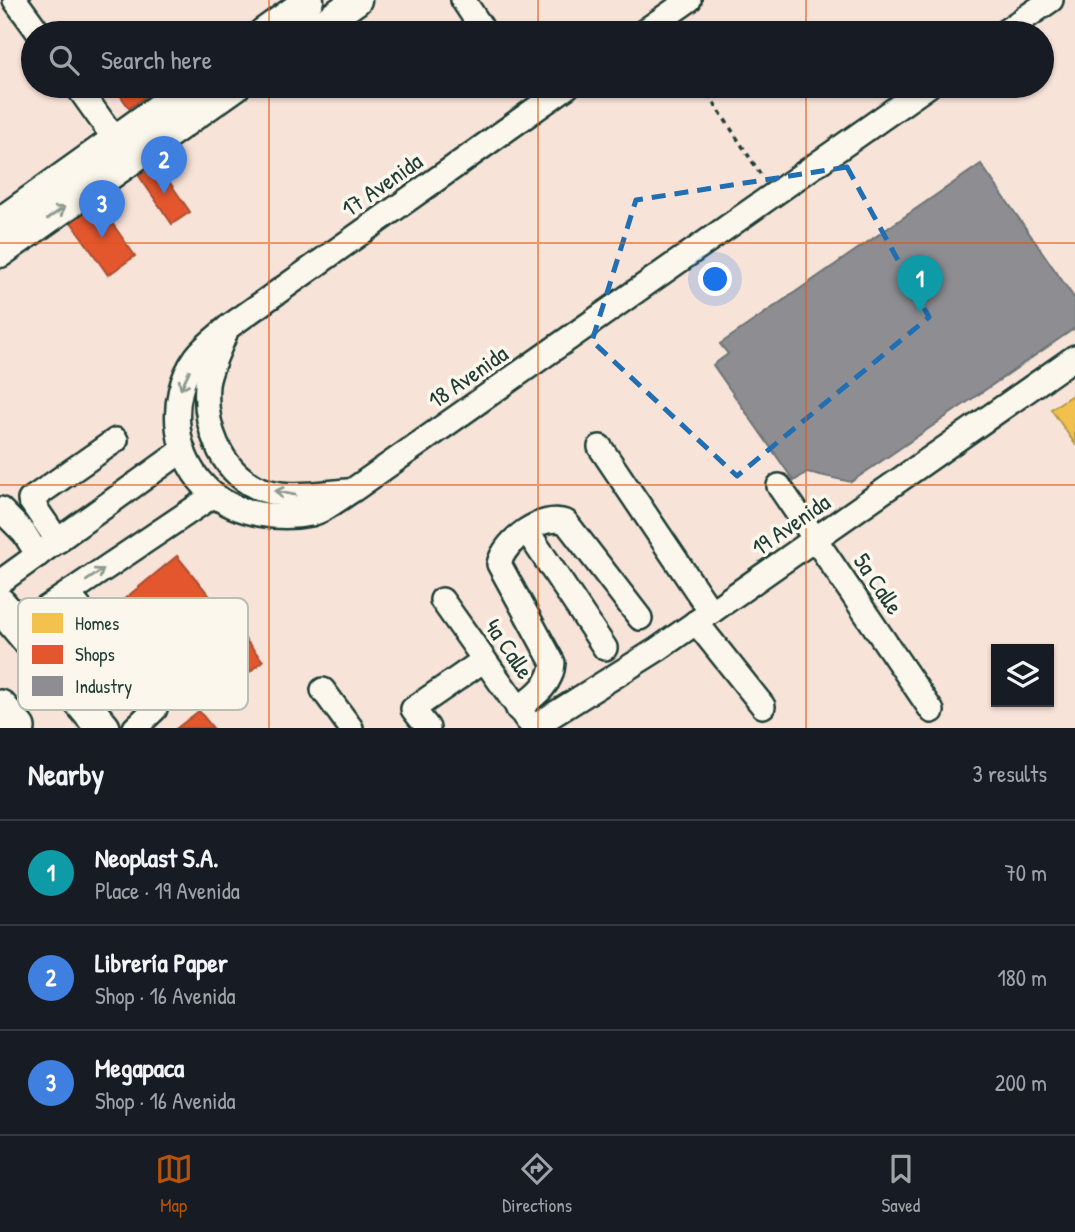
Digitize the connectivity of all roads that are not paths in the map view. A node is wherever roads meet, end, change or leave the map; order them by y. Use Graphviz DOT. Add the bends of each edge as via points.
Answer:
graph roads {
  1 [pos="15,0"];
  2 [pos="309,0"];
  3 [pos="357,0"];
  4 [pos="463,0"];
  5 [pos="689,0"];
  6 [pos="1051,0"];
  7 [pos="30,21"];
  8 [pos="280,21"];
  9 [pos="327,21"];
  10 [pos="477,21"];
  11 [pos="659,21"];
  12 [pos="1020,21"];
  13 [pos="85,98"];
  14 [pos="177,98"];
  15 [pos="215,98"];
  16 [pos="551,98"];
  17 [pos="911,98"];
  18 [pos="122,150"];
  19 [pos="0,222"];
  20 [pos="0,253"];
  21 [pos="227,328"];
  22 [pos="1075,357"];
  23 [pos="116,440"];
  24 [pos="600,447"];
  25 [pos="183,450"];
  26 [pos="779,486"];
  27 [pos="353,490"];
  28 [pos="214,495"];
  29 [pos="0,509"];
  30 [pos="527,531"];
  31 [pos="816,540"];
  32 [pos="58,541"];
  33 [pos="38,555"];
  34 [pos="0,582"];
  35 [pos="68,594"];
  36 [pos="57,598"];
  37 [pos="71,598"];
  38 [pos="442,600"];
  39 [pos="704,617"];
  40 [pos="640,618"];
  41 [pos="605,648"];
  42 [pos="484,660"];
  43 [pos="323,690"];
  44 [pos="763,706"];
  45 [pos="0,707"];
  46 [pos="518,709"];
  47 [pos="88,710"];
  48 [pos="154,710"];
  49 [pos="932,711"];
  50 [pos="18,728"];
  51 [pos="103,728"];
  52 [pos="135,728"];
  53 [pos="351,728"];
  54 [pos="428,728"];
  55 [pos="533,728"];
  1 -- 7 [label="street"];
  2 -- 8 [label="main road"];
  3 -- 9 [label="main road"];
  4 -- 10 [label="street"];
  5 -- 11 [label="street"];
  6 -- 12 [label="street"];
  13 -- 18 [label="street"];
  14 -- 18 [label="main road"];
  15 -- 18 [label="main road"];
  16 -- 21 [label="street, 17 Avenida"];
  17 -- 27 [label="street, 18 Avenida"];
  18 -- 19 [label="main road"];
  20 -- 18 [label="main road, one-way"];
  21 -- 25 [label="street, 17 Avenida, one-way" via="196,358 179,394 176,424"];
  27 -- 21 [label="street, one-way" via="297,495 256,487 224,461 209,425 207,384"];
  22 -- 31 [label="street, 19 Avenida"];
  23 -- 32 [label="street" via="30,500"];
  24 -- 39 [label="street"];
  25 -- 28 [label="street, 17 Avenida" via="196,476"];
  25 -- 32 [label="street"];
  26 -- 31 [label="street, 5a Calle"];
  27 -- 28 [label="street, 18 Avenida" via="313,514 273,517"];
  35 -- 28 [label="street, one-way"];
  29 -- 33 [label="street"];
  30 -- 40 [label="street" via="547,519 566,522"];
  30 -- 41 [label="street"];
  30 -- 46 [label="street" via="501,555 500,571 553,663 543,688"];
  31 -- 39 [label="street, 19 Avenida"];
  31 -- 49 [label="street, 5a Calle"];
  32 -- 33 [label="street"];
  33 -- 34 [label="street"];
  35 -- 36 [label="street"];
  35 -- 37 [label="street"];
  38 -- 42 [label="street, 4a Calle"];
  39 -- 44 [label="street"];
  39 -- 55 [label="street, 19 Avenida"];
  42 -- 46 [label="street, 4a Calle"];
  42 -- 54 [label="street" via="413,709"];
  43 -- 53 [label="street"];
  45 -- 50 [label="highway"];
  46 -- 55 [label="street, 4a Calle"];
  47 -- 51 [label="highway"];
  48 -- 52 [label="street"];
}
